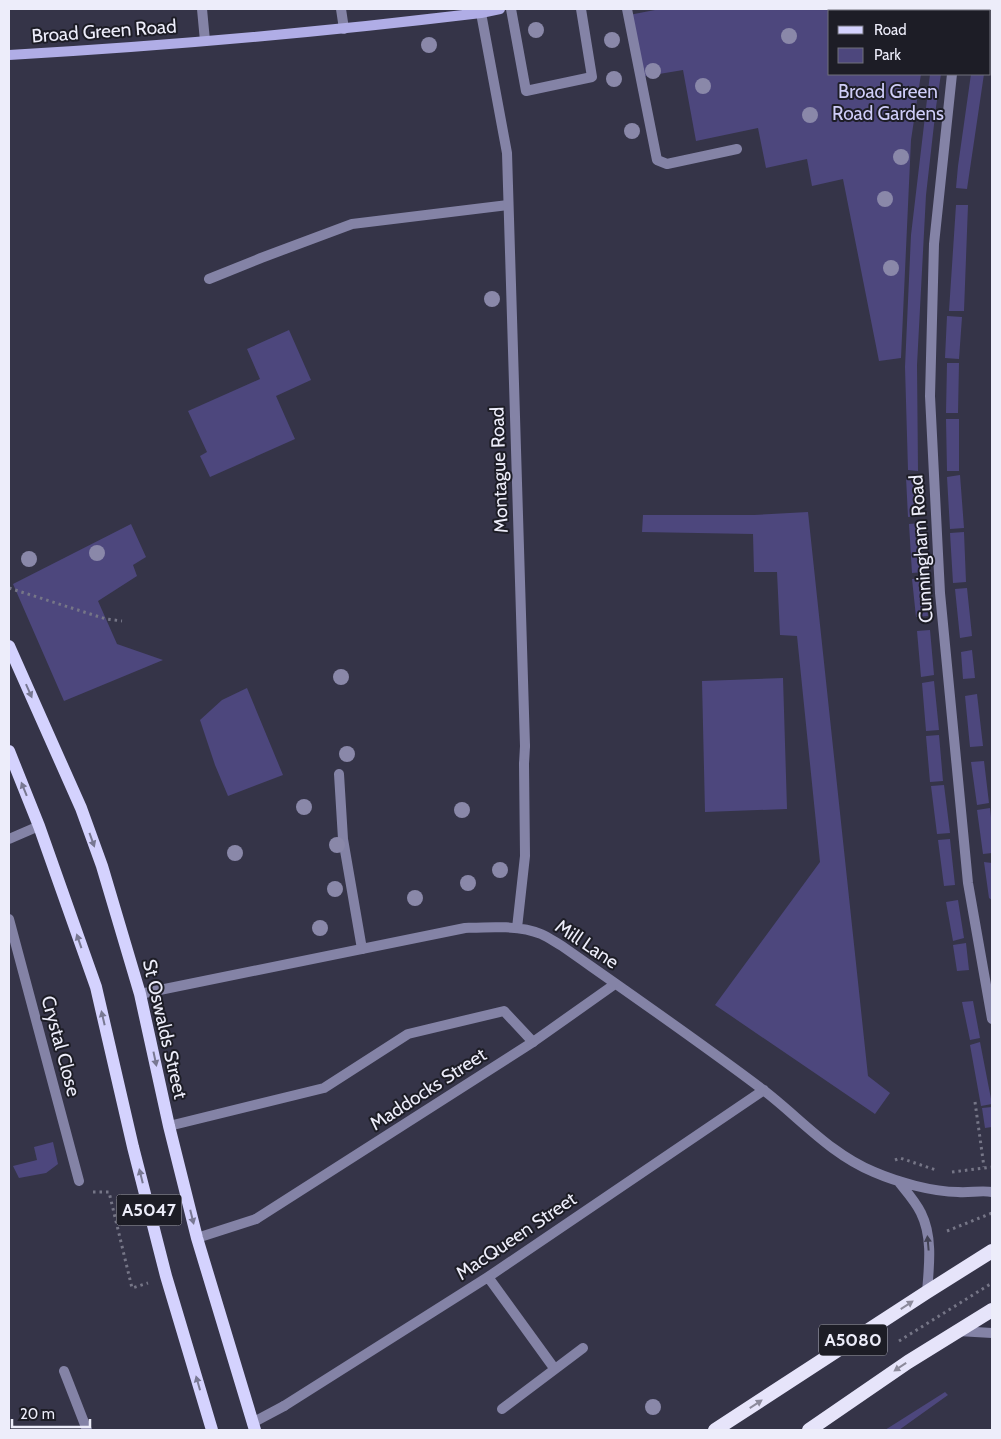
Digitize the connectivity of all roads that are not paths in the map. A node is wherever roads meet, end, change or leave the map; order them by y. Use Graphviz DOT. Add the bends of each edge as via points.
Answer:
graph roads {
  1 [pos="202,9"];
  2 [pos="341,9"];
  3 [pos="500,9"];
  4 [pos="511,9"];
  5 [pos="581,9"];
  6 [pos="627,9"];
  7 [pos="480,13"];
  8 [pos="344,29"];
  9 [pos="205,41"];
  10 [pos="9,55"];
  11 [pos="952,75"];
  12 [pos="736,149"];
  13 [pos="508,204"];
  14 [pos="209,280"];
  15 [pos="9,646"];
  16 [pos="10,757"];
  17 [pos="339,774"];
  18 [pos="39,826"];
  19 [pos="9,839"];
  20 [pos="9,919"];
  21 [pos="517,928"];
  22 [pos="362,949"];
  23 [pos="615,984"];
  24 [pos="140,994"];
  25 [pos="992,1019"];
  26 [pos="533,1042"];
  27 [pos="764,1090"];
  28 [pos="169,1126"];
  29 [pos="79,1181"];
  30 [pos="898,1181"];
  31 [pos="992,1192"];
  32 [pos="197,1238"];
  33 [pos="992,1252"];
  34 [pos="488,1277"];
  35 [pos="927,1292"];
  36 [pos="992,1310"];
  37 [pos="956,1331"];
  38 [pos="992,1333"];
  39 [pos="583,1348"];
  40 [pos="554,1368"];
  41 [pos="64,1372"];
  42 [pos="502,1409"];
  43 [pos="253,1427"];
  44 [pos="87,1430"];
  45 [pos="212,1430"];
  46 [pos="715,1430"];
  47 [pos="809,1430"];
  1 -- 9 [label="street"];
  2 -- 8 [label="street"];
  3 -- 7 [label="main road, Broad Green Road"];
  4 -- 5 [label="street" via="526,91 592,77"];
  6 -- 12 [label="street" via="658,160 667,164"];
  7 -- 8 [label="main road, Broad Green Road"];
  7 -- 13 [label="street, Montague Road" via="507,153"];
  8 -- 9 [label="main road, Broad Green Road"];
  9 -- 10 [label="main road, Broad Green Road"];
  11 -- 25 [label="street, Cunningham Road" via="934,244 930,396 933,468 940,593 968,883"];
  13 -- 14 [label="street" via="352,224"];
  13 -- 21 [label="street, Montague Road" via="525,746 525,856"];
  15 -- 24 [label="main road, St Oswalds Street / A5047, one-way" via="81,808"];
  18 -- 16 [label="main road, A5047, one-way"];
  17 -- 22 [label="street" via="343,840"];
  18 -- 19 [label="street"];
  45 -- 18 [label="main road, A5047, one-way" via="166,1276 96,987"];
  20 -- 29 [label="street, Crystal Close"];
  21 -- 22 [label="street, Mill Lane" via="465,928"];
  21 -- 23 [label="street, Mill Lane" via="540,933"];
  22 -- 24 [label="street, Mill Lane"];
  23 -- 26 [label="street, Maddocks Street"];
  23 -- 27 [label="street, Mill Lane"];
  24 -- 28 [label="main road, St Oswalds Street / A5047, one-way"];
  26 -- 28 [label="street" via="504,1011 408,1034 324,1088"];
  26 -- 32 [label="street, Maddocks Street" via="256,1220"];
  27 -- 30 [label="street, Mill Lane" via="844,1157"];
  27 -- 34 [label="street, MacQueen Street"];
  28 -- 32 [label="main road, St Oswalds Street / A5047, one-way"];
  30 -- 31 [label="street, Mill Lane" via="938,1190"];
  35 -- 30 [label="street, one-way" via="928,1235 922,1214"];
  32 -- 43 [label="main road, St Oswalds Street / A5047"];
  33 -- 35 [label="highway, A5080"];
  34 -- 40 [label="street"];
  34 -- 43 [label="street, MacQueen Street"];
  46 -- 35 [label="highway, A5080, one-way"];
  36 -- 37 [label="highway, A5080"];
  37 -- 38 [label="street"];
  37 -- 47 [label="highway, A5080, one-way"];
  39 -- 40 [label="street"];
  40 -- 42 [label="street"];
  41 -- 44 [label="street"];
}
